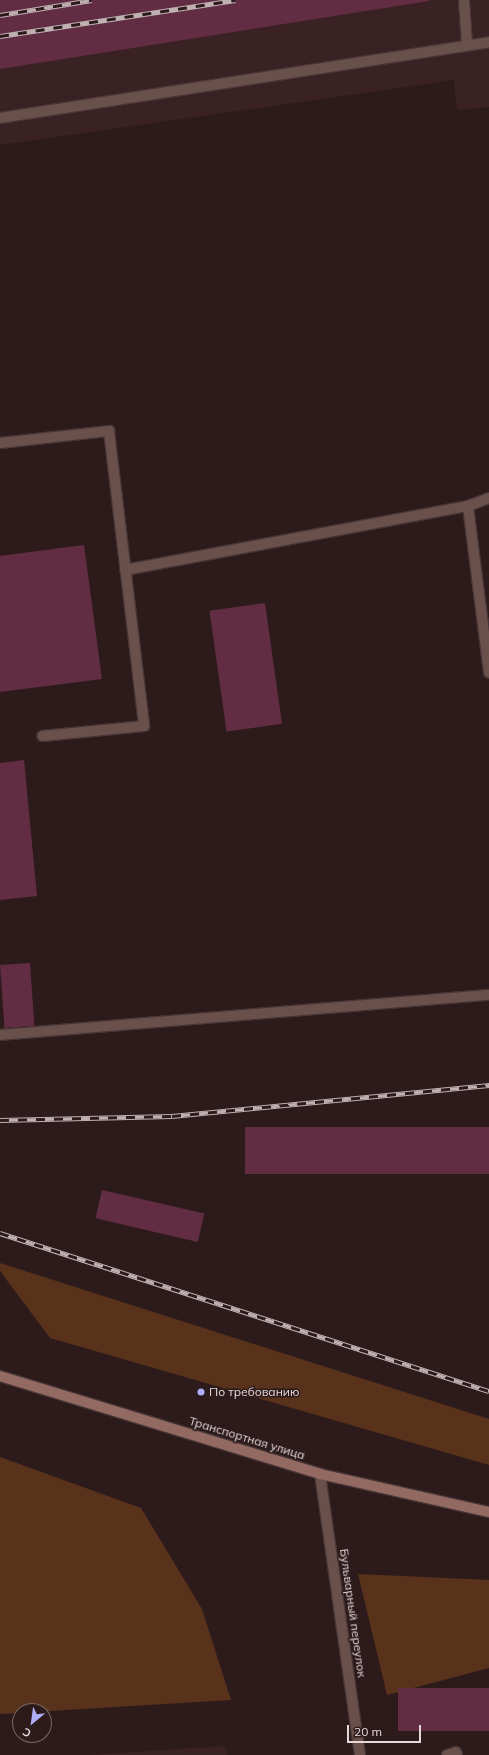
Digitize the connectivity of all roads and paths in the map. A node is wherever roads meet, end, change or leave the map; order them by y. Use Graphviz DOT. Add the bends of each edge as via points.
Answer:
graph roads {
  1 [pos="464,0"];
  2 [pos="489,42"];
  3 [pos="467,45"];
  4 [pos="0,118"];
  5 [pos="0,443"];
  6 [pos="489,498"];
  7 [pos="468,506"];
  8 [pos="126,570"];
  9 [pos="489,673"];
  10 [pos="42,736"];
  11 [pos="489,995"];
  12 [pos="0,1036"];
  13 [pos="0,1376"];
  14 [pos="320,1474"];
  15 [pos="489,1512"];
  16 [pos="360,1755"];
  17 [pos="447,1755"];
  18 [pos="457,1755"];
  1 -- 3 [label="lane"];
  2 -- 3 [label="lane"];
  3 -- 4 [label="lane"];
  5 -- 8 [label="lane" via="109,431"];
  6 -- 7 [label="lane"];
  7 -- 8 [label="lane"];
  7 -- 9 [label="lane"];
  8 -- 10 [label="lane" via="144,726"];
  11 -- 12 [label="lane"];
  13 -- 14 [label="main road, Транспортная улица"];
  14 -- 15 [label="main road, Транспортная улица"];
  14 -- 16 [label="lane, Бульварный переулок"];
  17 -- 18 [label="lane" via="456,1752"];
}
